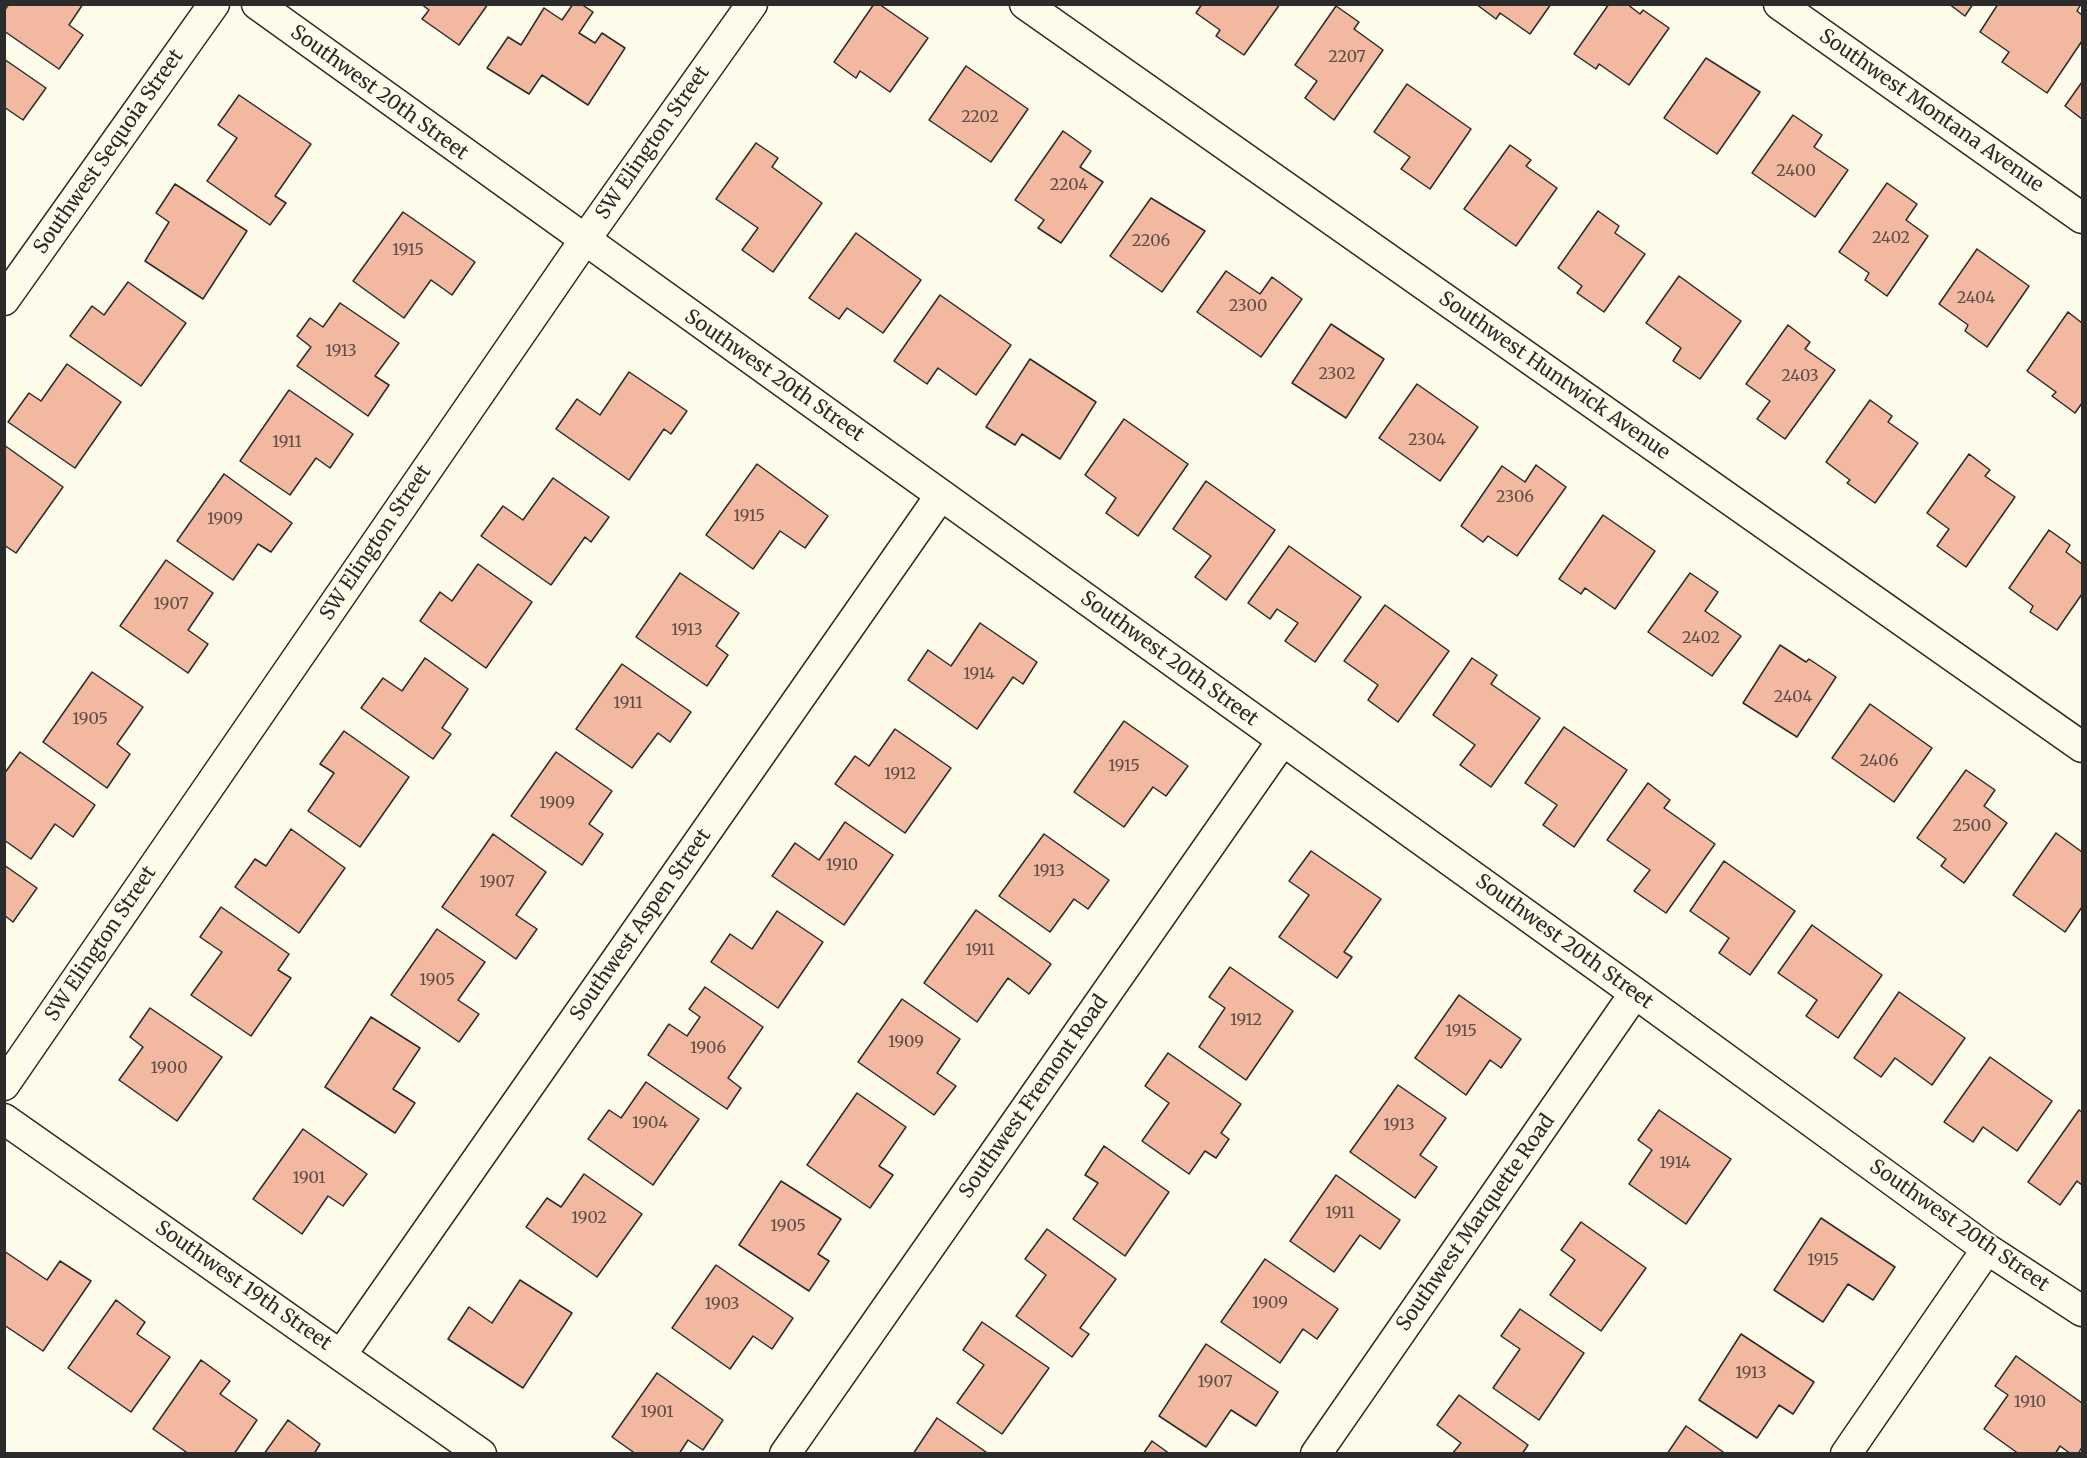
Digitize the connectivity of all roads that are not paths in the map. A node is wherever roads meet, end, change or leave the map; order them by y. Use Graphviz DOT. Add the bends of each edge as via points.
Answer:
graph roads {
  1 [pos="214,4"];
  2 [pos="257,4"];
  3 [pos="752,4"];
  4 [pos="1024,4"];
  5 [pos="1779,4"];
  6 [pos="2082,218"];
  7 [pos="584,241"];
  8 [pos="4,300"];
  9 [pos="941,495"];
  10 [pos="1283,740"];
  11 [pos="2082,747"];
  12 [pos="1635,993"];
  13 [pos="4,1085"];
  14 [pos="4,1119"];
  15 [pos="1987,1249"];
  16 [pos="2082,1311"];
  17 [pos="341,1355"];
  18 [pos="481,1454"];
  19 [pos="785,1454"];
  20 [pos="1316,1454"];
  21 [pos="1846,1454"];
  1 -- 8 [label="street, Southwest Sequoia Street"];
  2 -- 7 [label="street, Southwest 20th Street"];
  3 -- 7 [label="street, SW Elington Street"];
  4 -- 11 [label="street, Southwest Huntwick Avenue"];
  5 -- 6 [label="street, Southwest Montana Avenue"];
  7 -- 9 [label="street, Southwest 20th Street"];
  7 -- 13 [label="street, SW Elington Street"];
  9 -- 10 [label="street, Southwest 20th Street"];
  9 -- 17 [label="street, Southwest Aspen Street"];
  10 -- 12 [label="street, Southwest 20th Street"];
  10 -- 19 [label="street, Southwest Fremont Road"];
  12 -- 15 [label="street, Southwest 20th Street"];
  12 -- 20 [label="street, Southwest Marquette Road"];
  14 -- 17 [label="street, Southwest 19th Street"];
  15 -- 16 [label="street, Southwest 20th Street"];
  15 -- 21 [label="street"];
  17 -- 18 [label="street, Southwest 19th Street"];
}
